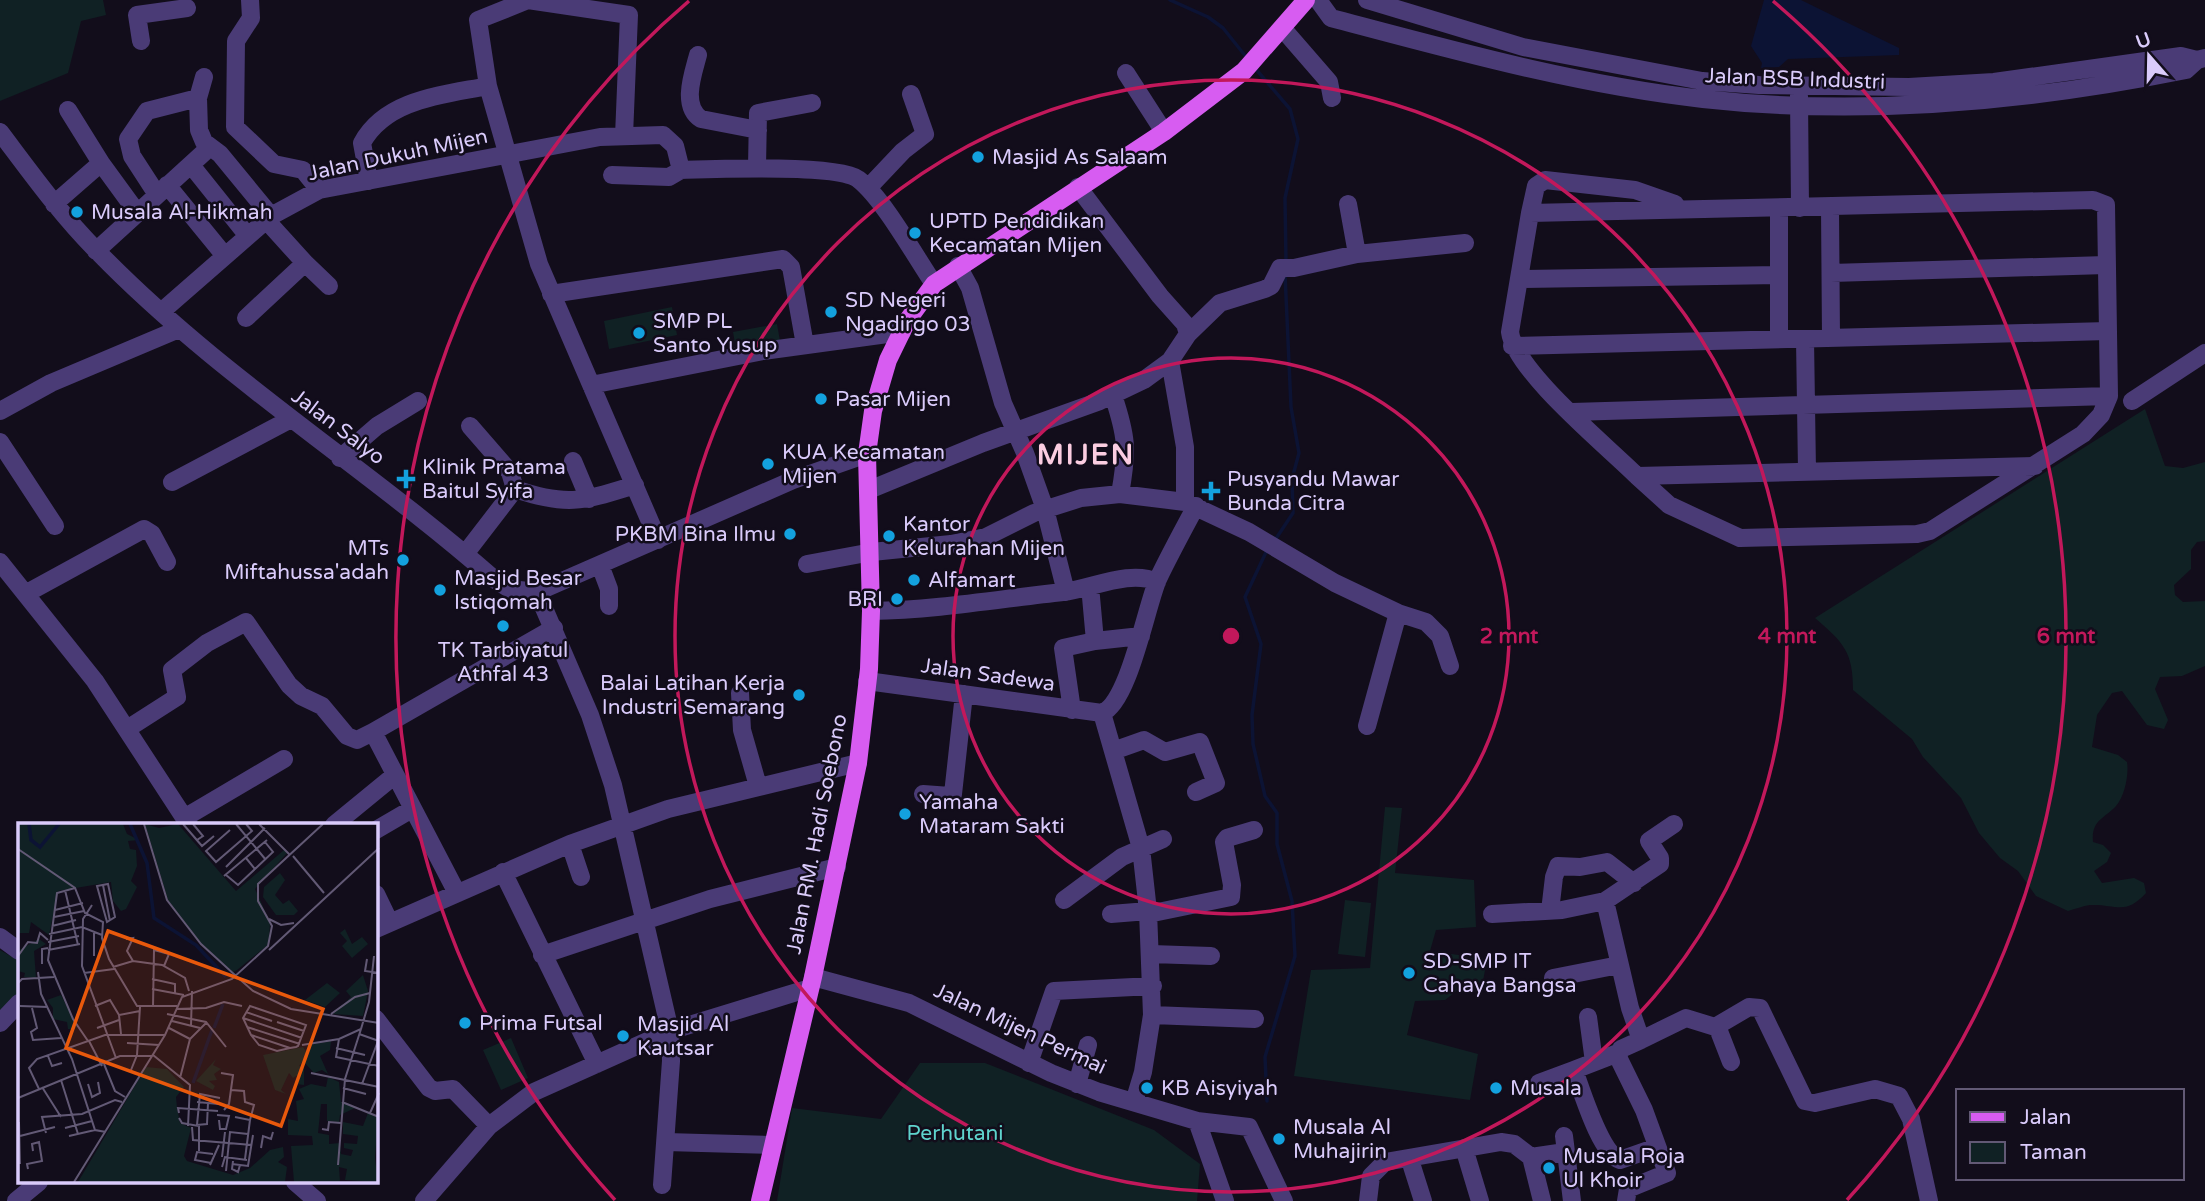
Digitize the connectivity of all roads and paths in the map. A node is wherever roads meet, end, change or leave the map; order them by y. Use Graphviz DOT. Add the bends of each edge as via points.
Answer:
graph roads {
  1 [pos="250,0"];
  2 [pos="1307,0"];
  3 [pos="1318,0"];
  4 [pos="1367,0"];
  5 [pos="135,8"];
  6 [pos="188,9"];
  7 [pos="1283,29"];
  8 [pos="141,41"];
  9 [pos="698,55"];
  10 [pos="2201,59"];
  11 [pos="1126,73"];
  12 [pos="204,77"];
  13 [pos="488,86"];
  14 [pos="911,94"];
  15 [pos="1804,96"];
  16 [pos="1332,97"];
  17 [pos="198,98"];
  18 [pos="812,103"];
  19 [pos="68,110"];
  20 [pos="758,130"];
  21 [pos="0,131"];
  22 [pos="1164,132"];
  23 [pos="624,136"];
  24 [pos="210,147"];
  25 [pos="506,156"];
  26 [pos="101,163"];
  27 [pos="191,165"];
  28 [pos="757,167"];
  29 [pos="681,170"];
  30 [pos="612,175"];
  31 [pos="369,181"];
  32 [pos="1078,187"];
  33 [pos="868,188"];
  34 [pos="162,189"];
  35 [pos="319,190"];
  36 [pos="54,204"];
  37 [pos="1348,204"];
  38 [pos="1685,207"];
  39 [pos="1814,208"];
  40 [pos="1779,209"];
  41 [pos="136,211"];
  42 [pos="1530,213"];
  43 [pos="268,218"];
  44 [pos="247,235"];
  45 [pos="1465,243"];
  46 [pos="96,251"];
  47 [pos="1357,254"];
  48 [pos="225,256"];
  49 [pos="305,263"];
  50 [pos="2106,265"];
  51 [pos="958,266"];
  52 [pos="1830,273"];
  53 [pos="1779,275"];
  54 [pos="1519,279"];
  55 [pos="934,284"];
  56 [pos="329,286"];
  57 [pos="551,295"];
  58 [pos="161,312"];
  59 [pos="246,318"];
  60 [pos="179,329"];
  61 [pos="2108,331"];
  62 [pos="902,332"];
  63 [pos="1188,334"];
  64 [pos="1831,338"];
  65 [pos="1779,339"];
  66 [pos="1805,339"];
  67 [pos="806,345"];
  68 [pos="1512,346"];
  69 [pos="2205,353"];
  70 [pos="1170,361"];
  71 [pos="591,385"];
  72 [pos="1113,395"];
  73 [pos="2109,396"];
  74 [pos="418,401"];
  75 [pos="2132,401"];
  76 [pos="1806,405"];
  77 [pos="0,411"];
  78 [pos="1572,412"];
  79 [pos="289,420"];
  80 [pos="470,426"];
  81 [pos="1015,432"];
  82 [pos="0,442"];
  83 [pos="867,454"];
  84 [pos="340,458"];
  85 [pos="573,461"];
  86 [pos="2035,466"];
  87 [pos="1807,471"];
  88 [pos="1637,476"];
  89 [pos="172,482"];
  90 [pos="635,485"];
  91 [pos="515,489"];
  92 [pos="869,490"];
  93 [pos="1120,494"];
  94 [pos="589,499"];
  95 [pos="1190,504"];
  96 [pos="1045,509"];
  97 [pos="55,526"];
  98 [pos="658,540"];
  99 [pos="872,552"];
  100 [pos="465,554"];
  101 [pos="0,562"];
  102 [pos="167,562"];
  103 [pos="807,564"];
  104 [pos="600,565"];
  105 [pos="1157,582"];
  106 [pos="1090,586"];
  107 [pos="537,592"];
  108 [pos="1066,592"];
  109 [pos="27,593"];
  110 [pos="608,607"];
  111 [pos="871,611"];
  112 [pos="1398,612"];
  113 [pos="554,628"];
  114 [pos="1141,636"];
  115 [pos="1095,640"];
  116 [pos="1450,666"];
  117 [pos="867,681"];
  118 [pos="740,693"];
  119 [pos="964,694"];
  120 [pos="1072,710"];
  121 [pos="1102,713"];
  122 [pos="1367,726"];
  123 [pos="127,729"];
  124 [pos="373,732"];
  125 [pos="1112,751"];
  126 [pos="284,759"];
  127 [pos="858,763"];
  128 [pos="395,775"];
  129 [pos="758,786"];
  130 [pos="1196,792"];
  131 [pos="923,794"];
  132 [pos="412,808"];
  133 [pos="187,821"];
  134 [pos="336,823"];
  135 [pos="1674,824"];
  136 [pos="622,826"];
  137 [pos="378,829"];
  138 [pos="1254,830"];
  139 [pos="1163,839"];
  140 [pos="570,845"];
  141 [pos="1141,848"];
  142 [pos="837,867"];
  143 [pos="503,872"];
  144 [pos="581,877"];
  145 [pos="1634,883"];
  146 [pos="457,893"];
  147 [pos="1064,901"];
  148 [pos="1605,901"];
  149 [pos="378,903"];
  150 [pos="1550,911"];
  151 [pos="1148,913"];
  152 [pos="1111,914"];
  153 [pos="1492,914"];
  154 [pos="645,918"];
  155 [pos="383,926"];
  156 [pos="0,937"];
  157 [pos="18,950"];
  158 [pos="1151,954"];
  159 [pos="542,955"];
  160 [pos="1211,956"];
  161 [pos="1619,965"];
  162 [pos="1553,978"];
  163 [pos="812,983"];
  164 [pos="1153,986"];
  165 [pos="18,1004"];
  166 [pos="1152,1015"];
  167 [pos="1588,1017"];
  168 [pos="1255,1019"];
  169 [pos="378,1021"];
  170 [pos="0,1023"];
  171 [pos="1717,1026"];
  172 [pos="670,1031"];
  173 [pos="1642,1040"];
  174 [pos="1088,1045"];
  175 [pos="1618,1053"];
  176 [pos="1594,1062"];
  177 [pos="1731,1062"];
  178 [pos="1029,1063"];
  179 [pos="597,1064"];
  180 [pos="1574,1070"];
  181 [pos="1539,1083"];
  182 [pos="1077,1084"];
  183 [pos="1134,1102"];
  184 [pos="1197,1121"];
  185 [pos="489,1126"];
  186 [pos="666,1142"];
  187 [pos="772,1146"];
  188 [pos="1657,1147"];
  189 [pos="1464,1148"];
  190 [pos="1531,1157"];
  191 [pos="1410,1160"];
  192 [pos="37,1184"];
  193 [pos="297,1184"];
  194 [pos="662,1185"];
  195 [pos="16,1201"];
  196 [pos="317,1201"];
  197 [pos="424,1201"];
  198 [pos="760,1201"];
  199 [pos="1225,1201"];
  200 [pos="1284,1201"];
  201 [pos="1368,1201"];
  202 [pos="1423,1201"];
  203 [pos="1480,1201"];
  204 [pos="1542,1201"];
  205 [pos="1572,1201"];
  206 [pos="1626,1201"];
  207 [pos="1929,1201"];
  1 -- 35 [label="street" via="251,18 236,41 235,127 274,163 303,170"];
  2 -- 7 [label="main road, Jalan RM. Hadi Soebono"];
  3 -- 15 [label="street, Jalan BSB Industri" via="1331,18 1513,65 1699,99"];
  4 -- 15 [label="street, Jalan BSB Industri" via="1523,47"];
  5 -- 6 [label="street"];
  5 -- 8 [label="street"];
  7 -- 16 [label="street" via="1329,82"];
  7 -- 22 [label="main road, Jalan RM. Hadi Soebono" via="1258,59"];
  9 -- 20 [label="street" via="691,82 695,115"];
  10 -- 15 [label="street, Jalan BSB Industri" via="2181,56 1994,82"];
  11 -- 22 [label="street"];
  12 -- 17 [label="street"];
  13 -- 23 [label="street" via="477,24 484,16 528,0 629,15"];
  13 -- 25 [label="street"];
  13 -- 31 [label="street" via="410,102 371,128 362,143"];
  14 -- 33 [label="street" via="925,134"];
  15 -- 39 [label="street"];
  17 -- 24 [label="street" via="200,130"];
  17 -- 34 [label="street" via="147,111 128,139 132,156"];
  18 -- 20 [label="street" via="762,110"];
  19 -- 26 [label="street"];
  20 -- 28 [label="street"];
  21 -- 36 [label="street, Jalan Salyo"];
  22 -- 32 [label="main road, Jalan RM. Hadi Soebono"];
  23 -- 25 [label="street"];
  23 -- 29 [label="street" via="663,135 670,139"];
  24 -- 27 [label="street"];
  24 -- 43 [label="street" via="220,153"];
  25 -- 31 [label="street, Jalan Dukuh Mijen"];
  25 -- 57 [label="street, Jalan Dukuh Mijen"];
  26 -- 36 [label="street"];
  26 -- 41 [label="street"];
  27 -- 34 [label="street"];
  27 -- 44 [label="street"];
  28 -- 29 [label="street"];
  28 -- 33 [label="street" via="850,174"];
  29 -- 30 [label="street" via="669,177"];
  31 -- 35 [label="street, Jalan Dukuh Mijen"];
  32 -- 51 [label="main road, Jalan RM. Hadi Soebono"];
  32 -- 63 [label="street" via="1185,324"];
  33 -- 55 [label="street"];
  34 -- 41 [label="street"];
  34 -- 48 [label="street"];
  35 -- 43 [label="street, Jalan Dukuh Mijen"];
  36 -- 46 [label="street, Jalan Salyo"];
  37 -- 47 [label="street"];
  38 -- 40 [label="street"];
  38 -- 42 [label="street"];
  38 -- 42 [label="street" via="1635,190 1545,180 1536,186"];
  39 -- 40 [label="street"];
  39 -- 50 [label="street" via="2101,201 2106,205"];
  39 -- 52 [label="street"];
  40 -- 53 [label="street"];
  41 -- 46 [label="street"];
  42 -- 54 [label="street"];
  43 -- 44 [label="street, Jalan Dukuh Mijen"];
  43 -- 49 [label="street"];
  44 -- 48 [label="street, Jalan Dukuh Mijen"];
  45 -- 47 [label="street"];
  46 -- 58 [label="street, Jalan Salyo"];
  47 -- 63 [label="street" via="1287,268 1271,285 1220,303"];
  48 -- 58 [label="street, Jalan Dukuh Mijen"];
  49 -- 56 [label="street"];
  49 -- 59 [label="street"];
  50 -- 52 [label="street"];
  50 -- 61 [label="street"];
  51 -- 55 [label="main road, Jalan RM. Hadi Soebono"];
  51 -- 81 [label="street" via="970,288"];
  52 -- 64 [label="street"];
  53 -- 54 [label="street"];
  53 -- 65 [label="street"];
  54 -- 68 [label="street"];
  55 -- 62 [label="main road, Jalan RM. Hadi Soebono"];
  57 -- 67 [label="street" via="783,259 791,267"];
  57 -- 71 [label="street, Jalan Dukuh Mijen"];
  58 -- 60 [label="street, Jalan Salyo"];
  60 -- 77 [label="street" via="51,383"];
  60 -- 79 [label="street, Jalan Salyo"];
  61 -- 64 [label="street"];
  61 -- 73 [label="street"];
  62 -- 67 [label="street"];
  62 -- 83 [label="main road, Jalan RM. Hadi Soebono" via="880,381"];
  63 -- 70 [label="street"];
  64 -- 66 [label="street"];
  65 -- 66 [label="street"];
  65 -- 68 [label="street"];
  66 -- 76 [label="street"];
  67 -- 71 [label="street"];
  68 -- 78 [label="street"];
  69 -- 75 [label="street"];
  70 -- 72 [label="street"];
  70 -- 95 [label="street"];
  71 -- 90 [label="street, Jalan Dukuh Mijen"];
  72 -- 81 [label="street"];
  72 -- 93 [label="street" via="1126,433"];
  73 -- 76 [label="street"];
  73 -- 86 [label="street" via="2101,415 2082,434"];
  74 -- 84 [label="street" via="377,426"];
  76 -- 78 [label="street"];
  76 -- 87 [label="street"];
  78 -- 88 [label="street"];
  79 -- 84 [label="street, Jalan Salyo"];
  79 -- 89 [label="street"];
  80 -- 91 [label="street" via="510,472"];
  81 -- 92 [label="street"];
  81 -- 96 [label="street"];
  82 -- 97 [label="street"];
  83 -- 92 [label="main road, Jalan RM. Hadi Soebono"];
  83 -- 98 [label="street" via="825,467"];
  84 -- 100 [label="street, Jalan Salyo"];
  85 -- 94 [label="street"];
  86 -- 87 [label="street"];
  86 -- 88 [label="street" via="1930,531 1754,540 1727,534 1669,505"];
  87 -- 88 [label="street"];
  90 -- 94 [label="street"];
  90 -- 98 [label="street, Jalan Dukuh Mijen"];
  91 -- 94 [label="street" via="546,500"];
  91 -- 100 [label="street"];
  92 -- 99 [label="main road, Jalan RM. Hadi Soebono"];
  93 -- 95 [label="street"];
  93 -- 96 [label="street" via="1081,498"];
  95 -- 105 [label="street"];
  95 -- 112 [label="street"];
  96 -- 99 [label="street" via="986,537"];
  96 -- 108 [label="street"];
  98 -- 104 [label="street"];
  99 -- 103 [label="street"];
  99 -- 111 [label="main road, Jalan RM. Hadi Soebono"];
  100 -- 107 [label="street, Jalan Salyo" via="510,589"];
  101 -- 109 [label="street"];
  102 -- 109 [label="street" via="144,528"];
  104 -- 107 [label="street"];
  104 -- 110 [label="street" via="609,589"];
  105 -- 106 [label="street" via="1130,579"];
  105 -- 114 [label="street"];
  106 -- 108 [label="street"];
  106 -- 115 [label="street"];
  107 -- 113 [label="street"];
  108 -- 111 [label="street" via="932,609"];
  109 -- 123 [label="street"];
  111 -- 117 [label="main road, Jalan RM. Hadi Soebono"];
  112 -- 116 [label="street" via="1435,628"];
  112 -- 122 [label="street"];
  113 -- 124 [label="street"];
  113 -- 136 [label="street" via="590,715"];
  114 -- 115 [label="street"];
  114 -- 121 [label="street" via="1125,680"];
  115 -- 120 [label="street" via="1063,648"];
  117 -- 119 [label="street, Jalan Sadewa"];
  117 -- 127 [label="main road, Jalan RM. Hadi Soebono"];
  118 -- 129 [label="street" via="742,730"];
  119 -- 120 [label="street, Jalan Sadewa"];
  119 -- 131 [label="street" via="953,794"];
  120 -- 121 [label="street, Jalan Sadewa"];
  121 -- 125 [label="street"];
  123 -- 124 [label="street" via="177,697 172,670 207,643 246,622 289,685 322,706 347,736 357,740"];
  123 -- 133 [label="street"];
  124 -- 128 [label="street"];
  125 -- 130 [label="street" via="1144,740 1165,752 1200,742 1216,783"];
  125 -- 141 [label="street"];
  126 -- 133 [label="street"];
  127 -- 129 [label="street"];
  127 -- 142 [label="main road, Jalan RM. Hadi Soebono"];
  128 -- 132 [label="street"];
  128 -- 134 [label="street"];
  129 -- 136 [label="street"];
  132 -- 137 [label="street"];
  132 -- 146 [label="street"];
  135 -- 145 [label="street" via="1650,838 1648,843 1660,864"];
  136 -- 140 [label="street"];
  136 -- 154 [label="street"];
  138 -- 151 [label="street" via="1224,842 1231,897"];
  139 -- 141 [label="street"];
  140 -- 143 [label="street"];
  140 -- 144 [label="street"];
  141 -- 147 [label="street"];
  141 -- 151 [label="street"];
  142 -- 154 [label="street"];
  142 -- 163 [label="main road, Jalan RM. Hadi Soebono"];
  143 -- 146 [label="street"];
  143 -- 159 [label="street"];
  145 -- 148 [label="street"];
  145 -- 150 [label="street" via="1607,862 1558,866"];
  146 -- 155 [label="street"];
  148 -- 150 [label="street"];
  148 -- 161 [label="street"];
  149 -- 155 [label="street"];
  150 -- 153 [label="street"];
  151 -- 152 [label="street"];
  151 -- 158 [label="street"];
  154 -- 159 [label="street"];
  154 -- 172 [label="street"];
  156 -- 157 [label="street"];
  158 -- 160 [label="street"];
  158 -- 164 [label="street"];
  159 -- 179 [label="street"];
  161 -- 162 [label="street"];
  161 -- 173 [label="street"];
  163 -- 172 [label="street"];
  163 -- 178 [label="street, Jalan Mijen Permai" via="909,1003"];
  163 -- 187 [label="main road, Jalan RM. Hadi Soebono"];
  164 -- 166 [label="street"];
  164 -- 178 [label="street" via="1054,991"];
  165 -- 170 [label="street"];
  166 -- 168 [label="street"];
  166 -- 183 [label="street"];
  167 -- 176 [label="street"];
  169 -- 185 [label="street" via="429,1088 453,1089"];
  171 -- 173 [label="street" via="1686,1018"];
  171 -- 177 [label="street"];
  171 -- 207 [label="street" via="1749,1007 1760,1008 1808,1102 1875,1089 1899,1096 1911,1119"];
  172 -- 179 [label="street"];
  172 -- 186 [label="street"];
  173 -- 175 [label="street"];
  174 -- 182 [label="street"];
  175 -- 176 [label="street"];
  175 -- 188 [label="street"];
  176 -- 180 [label="street"];
  178 -- 182 [label="street, Jalan Mijen Permai"];
  179 -- 185 [label="street" via="534,1092"];
  180 -- 181 [label="street"];
  180 -- 188 [label="street" via="1612,1156 1622,1160"];
  182 -- 183 [label="street, Jalan Mijen Permai"];
  183 -- 184 [label="street, Jalan Mijen Permai"];
  184 -- 199 [label="street"];
  184 -- 200 [label="street, Jalan Mijen Permai" via="1249,1127"];
  185 -- 197 [label="street"];
  186 -- 187 [label="street"];
  186 -- 194 [label="street"];
  187 -- 198 [label="main road, Jalan RM. Hadi Soebono"];
  188 -- 206 [label="street" via="1667,1173 1628,1189"];
  189 -- 190 [label="street" via="1509,1142"];
  189 -- 191 [label="street"];
  189 -- 203 [label="street"];
  190 -- 204 [label="street"];
  190 -- 205 [label="street" via="1565,1144"];
  191 -- 201 [label="street" via="1385,1162 1375,1170"];
  191 -- 202 [label="street"];
  192 -- 195 [label="street"];
  193 -- 196 [label="street"];
}
